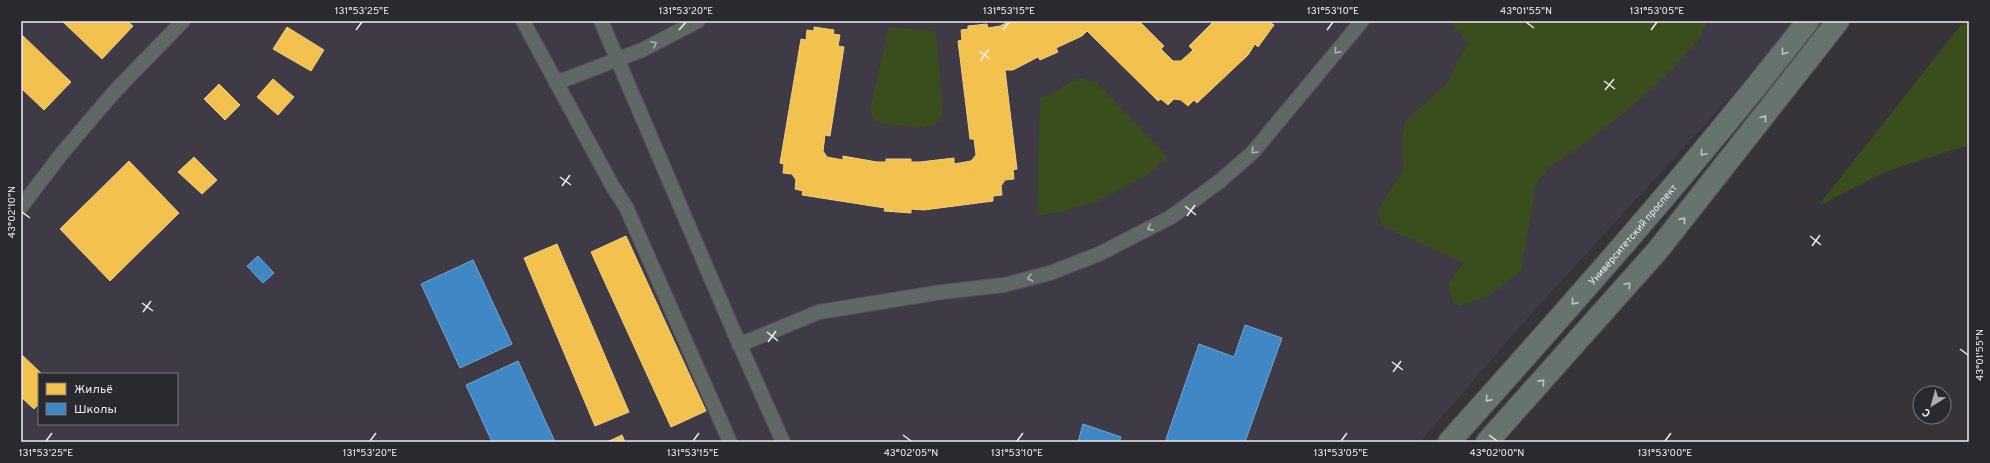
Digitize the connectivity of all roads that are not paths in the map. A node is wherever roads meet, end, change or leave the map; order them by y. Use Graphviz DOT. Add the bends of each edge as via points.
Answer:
graph roads {
  1 [pos="183,21"];
  2 [pos="523,21"];
  3 [pos="601,21"];
  4 [pos="698,21"];
  5 [pos="1362,21"];
  6 [pos="1808,21"];
  7 [pos="1838,21"];
  8 [pos="619,60"];
  9 [pos="556,83"];
  10 [pos="21,206"];
  11 [pos="740,345"];
  12 [pos="730,442"];
  13 [pos="783,442"];
  14 [pos="1449,442"];
  15 [pos="1487,442"];
  1 -- 10 [label="street" via="115,91"];
  2 -- 9 [label="street"];
  3 -- 8 [label="street"];
  8 -- 4 [label="street, one-way"];
  5 -- 11 [label="street, one-way" via="1253,152 1171,218 1100,254 1050,273 1004,285 818,312"];
  6 -- 14 [label="main road, Университетский проспект, one-way" via="1736,113 1637,231"];
  15 -- 7 [label="main road, one-way" via="1658,250"];
  8 -- 9 [label="street"];
  8 -- 11 [label="street"];
  9 -- 12 [label="street" via="626,207"];
  11 -- 13 [label="street"];
}
